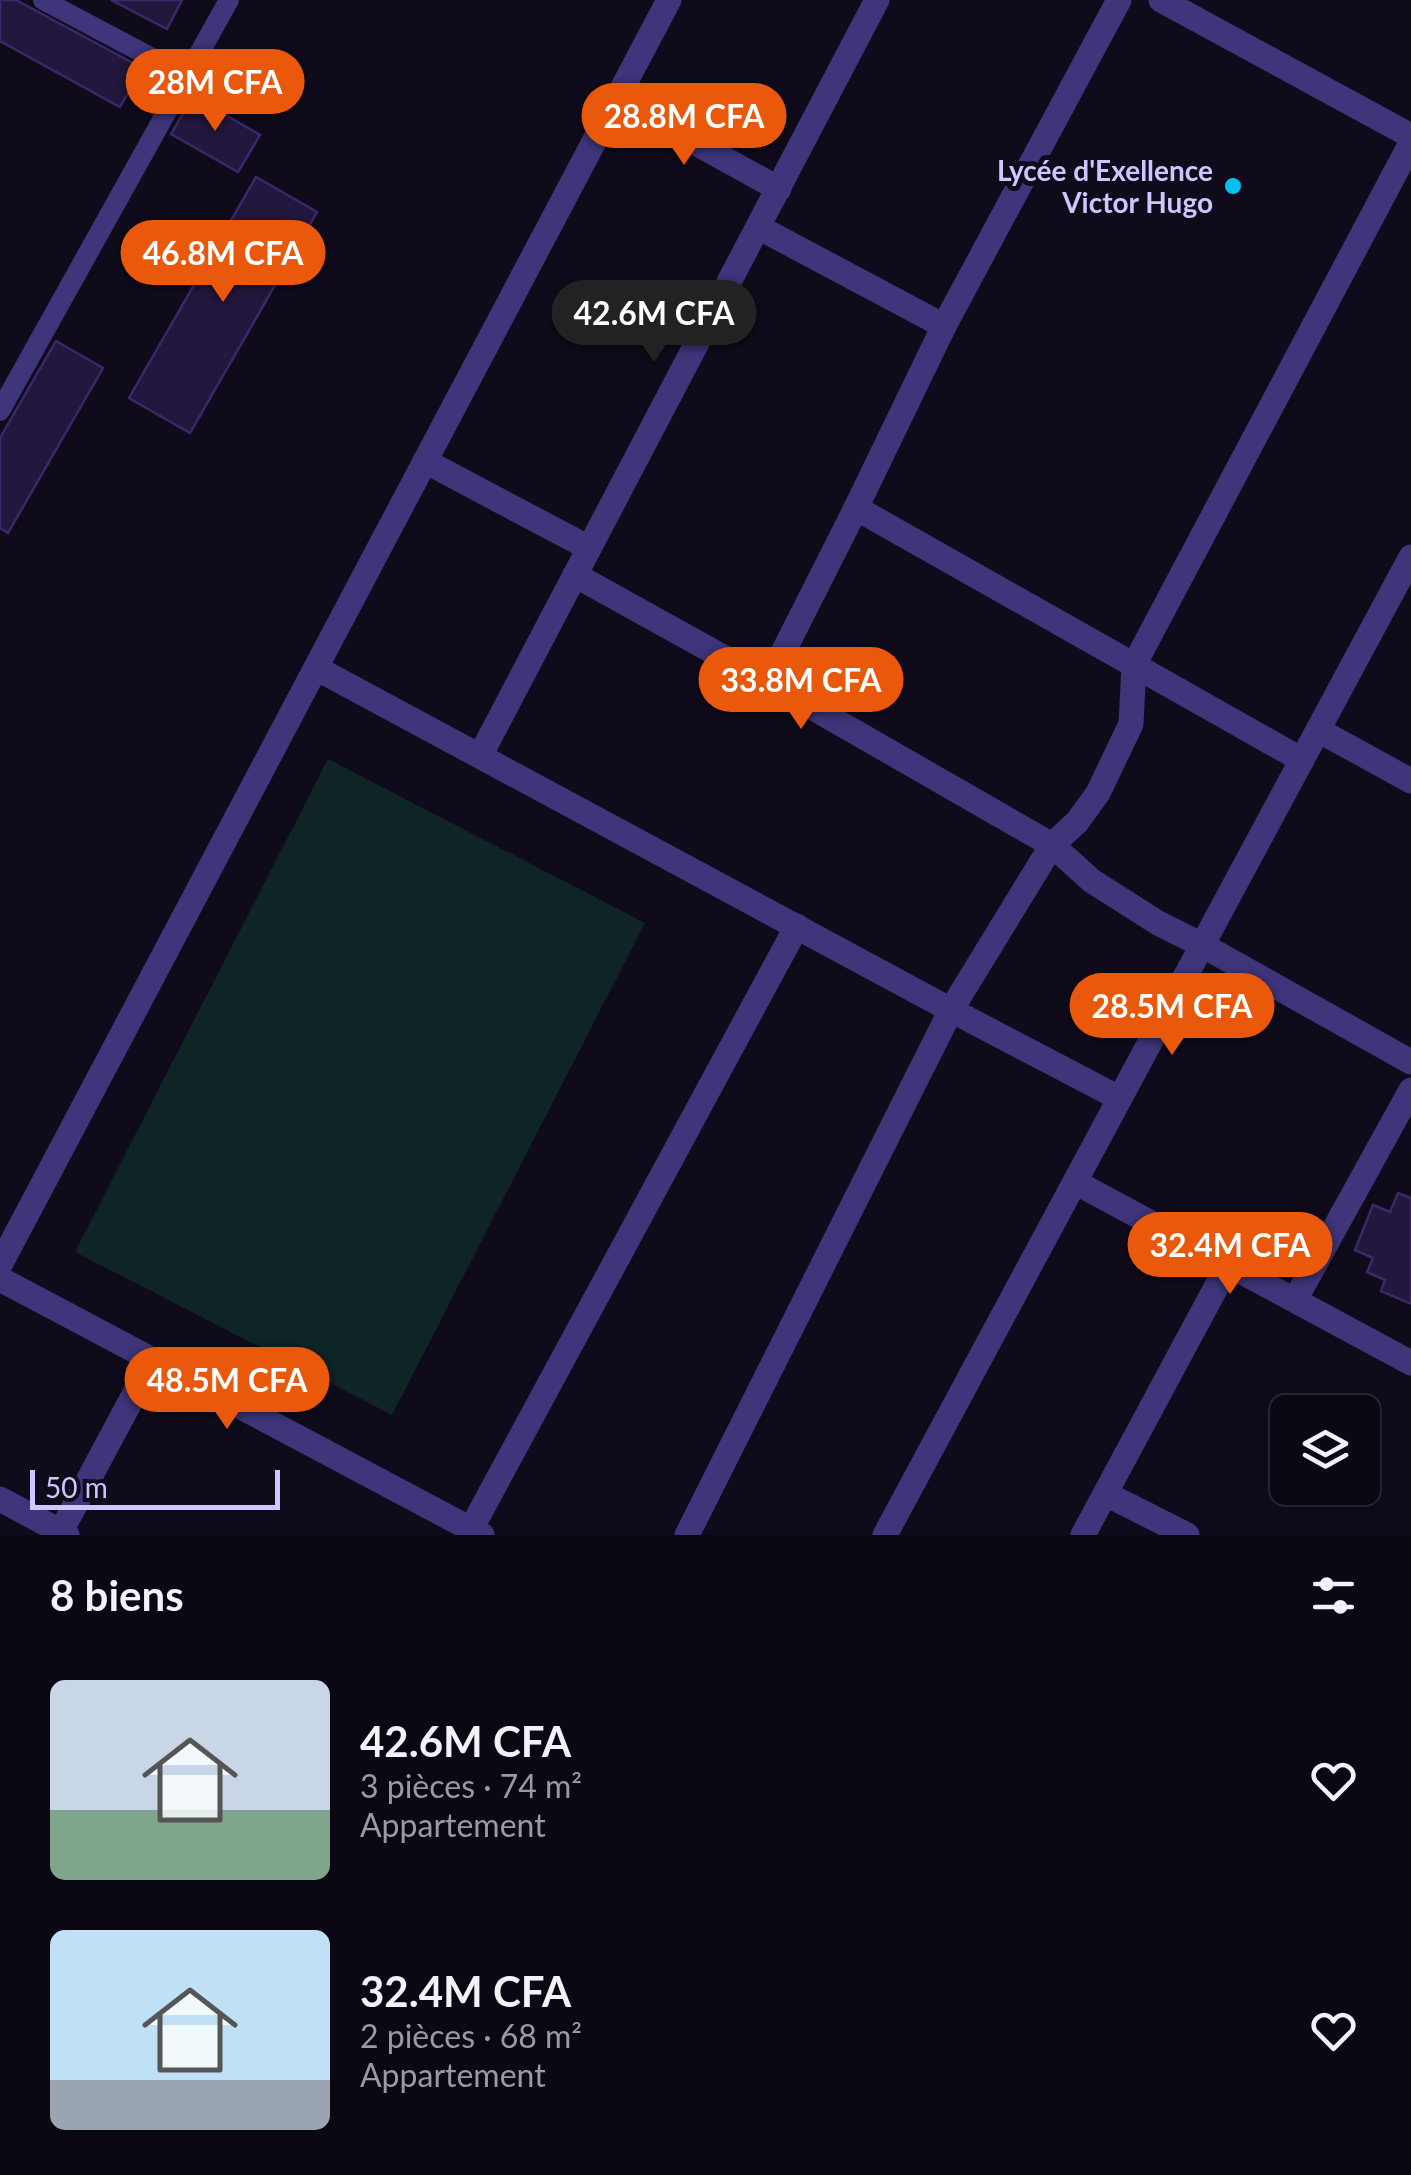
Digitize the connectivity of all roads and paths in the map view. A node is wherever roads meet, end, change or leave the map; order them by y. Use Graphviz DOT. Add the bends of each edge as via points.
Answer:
graph roads {
  1 [pos="43,0"];
  2 [pos="229,0"];
  3 [pos="669,0"];
  4 [pos="877,0"];
  5 [pos="1119,0"];
  6 [pos="1161,0"];
  7 [pos="188,77"];
  8 [pos="616,99"];
  9 [pos="1411,139"];
  10 [pos="779,189"];
  11 [pos="758,227"];
  12 [pos="944,326"];
  13 [pos="0,411"];
  14 [pos="425,461"];
  15 [pos="856,508"];
  16 [pos="589,548"];
  17 [pos="1411,557"];
  18 [pos="575,575"];
  19 [pos="1134,665"];
  20 [pos="316,668"];
  21 [pos="768,682"];
  22 [pos="1318,730"];
  23 [pos="480,756"];
  24 [pos="1302,760"];
  25 [pos="1411,781"];
  26 [pos="1052,845"];
  27 [pos="796,926"];
  28 [pos="1202,945"];
  29 [pos="951,1010"];
  30 [pos="1411,1062"];
  31 [pos="1411,1090"];
  32 [pos="1119,1098"];
  33 [pos="1075,1182"];
  34 [pos="1228,1265"];
  35 [pos="0,1266"];
  36 [pos="0,1279"];
  37 [pos="1295,1300"];
  38 [pos="152,1361"];
  39 [pos="1411,1363"];
  40 [pos="1106,1494"];
  41 [pos="0,1500"];
  42 [pos="477,1532"];
  43 [pos="891,1533"];
  44 [pos="62,1534"];
  45 [pos="687,1535"];
  46 [pos="1083,1535"];
  47 [pos="1187,1535"];
  1 -- 7 [label="lane"];
  2 -- 7 [label="lane"];
  3 -- 8 [label="street"];
  4 -- 10 [label="street"];
  5 -- 12 [label="street"];
  6 -- 9 [label="street"];
  7 -- 13 [label="lane"];
  8 -- 10 [label="street"];
  8 -- 14 [label="street"];
  9 -- 19 [label="street"];
  10 -- 11 [label="street"];
  11 -- 12 [label="street"];
  11 -- 16 [label="street"];
  12 -- 15 [label="street"];
  14 -- 16 [label="street"];
  14 -- 20 [label="street"];
  15 -- 19 [label="street"];
  15 -- 21 [label="street"];
  16 -- 18 [label="street"];
  17 -- 22 [label="street"];
  18 -- 21 [label="street"];
  18 -- 23 [label="street"];
  19 -- 24 [label="street"];
  19 -- 26 [label="street" via="1131,724 1098,794"];
  20 -- 23 [label="street"];
  20 -- 35 [label="street"];
  21 -- 26 [label="street"];
  22 -- 24 [label="street"];
  22 -- 25 [label="street"];
  23 -- 27 [label="street"];
  24 -- 28 [label="street"];
  26 -- 28 [label="street" via="1092,880"];
  26 -- 29 [label="street"];
  27 -- 29 [label="street"];
  27 -- 42 [label="street"];
  28 -- 30 [label="street"];
  28 -- 32 [label="street"];
  29 -- 32 [label="street"];
  29 -- 45 [label="street"];
  31 -- 37 [label="street"];
  32 -- 33 [label="street"];
  33 -- 34 [label="street"];
  33 -- 43 [label="street"];
  34 -- 37 [label="street"];
  34 -- 40 [label="street"];
  36 -- 38 [label="street"];
  37 -- 39 [label="street"];
  38 -- 42 [label="street"];
  38 -- 44 [label="street"];
  40 -- 46 [label="street"];
  40 -- 47 [label="street"];
  41 -- 44 [label="street"];
}
